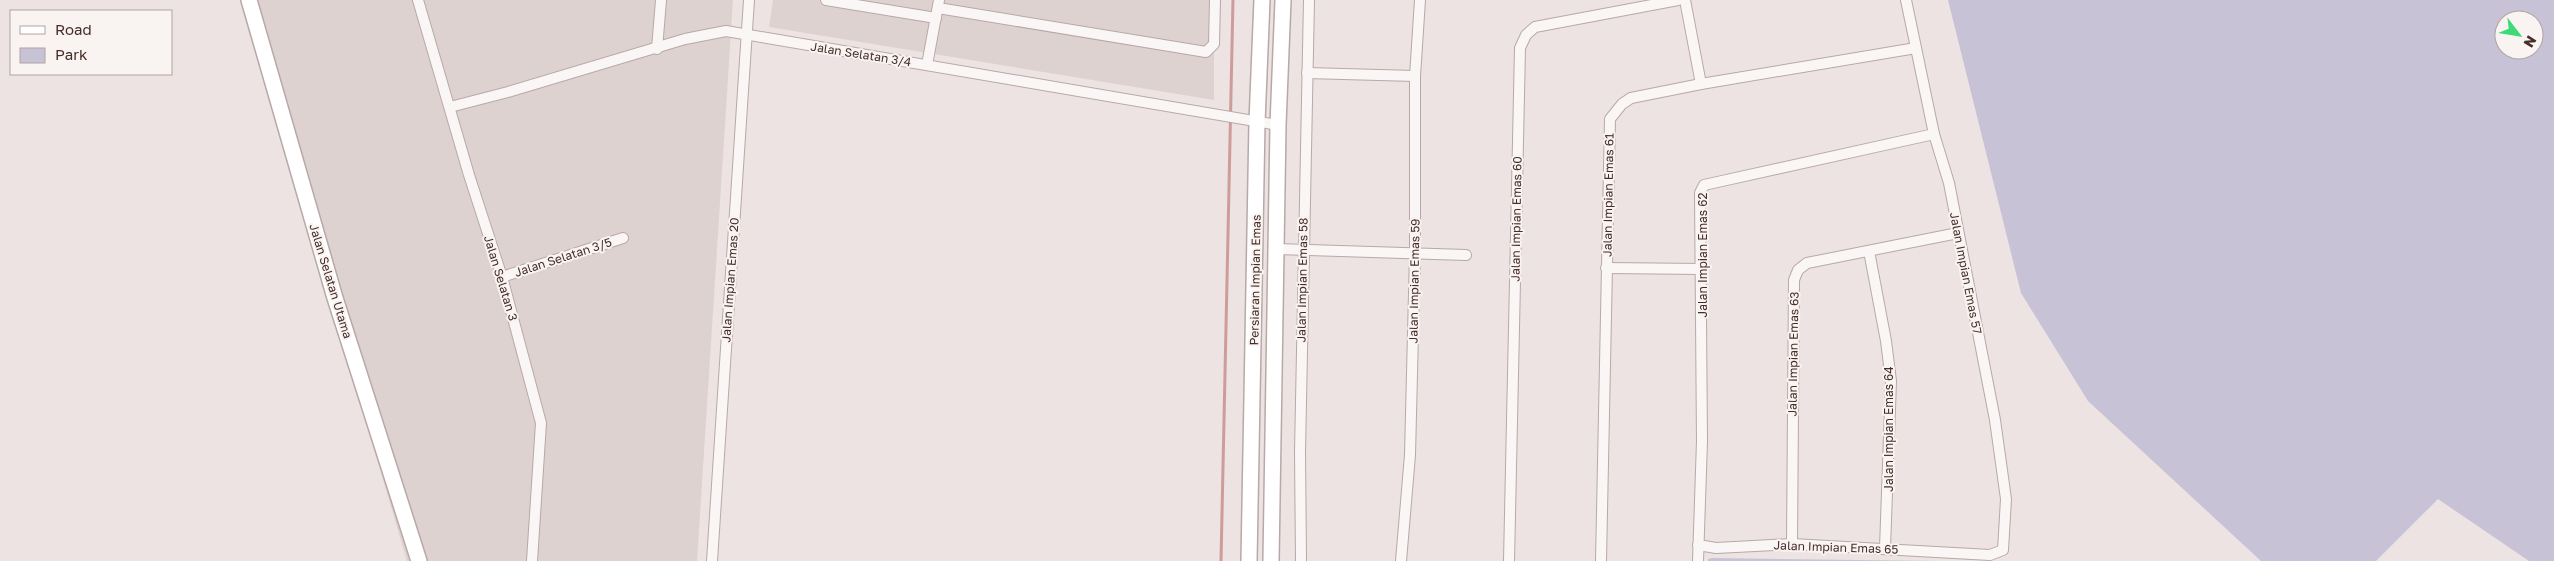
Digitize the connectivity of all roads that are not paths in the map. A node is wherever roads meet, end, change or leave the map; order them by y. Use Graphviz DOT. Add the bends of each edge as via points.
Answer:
graph roads {
  1 [pos="249,0"];
  2 [pos="418,0"];
  3 [pos="661,0"];
  4 [pos="749,0"];
  5 [pos="826,0"];
  6 [pos="1215,0"];
  7 [pos="1262,0"];
  8 [pos="1283,0"];
  9 [pos="1309,0"];
  10 [pos="1420,0"];
  11 [pos="1678,0"];
  12 [pos="1685,0"];
  13 [pos="1906,0"];
  14 [pos="937,9"];
  15 [pos="746,34"];
  16 [pos="1916,48"];
  17 [pos="657,49"];
  18 [pos="928,65"];
  19 [pos="1307,73"];
  20 [pos="1415,76"];
  21 [pos="1701,84"];
  22 [pos="450,107"];
  23 [pos="1257,122"];
  24 [pos="1278,125"];
  25 [pos="1934,134"];
  26 [pos="1958,233"];
  27 [pos="623,238"];
  28 [pos="1276,249"];
  29 [pos="1303,250"];
  30 [pos="1869,252"];
  31 [pos="1415,253"];
  32 [pos="1466,255"];
  33 [pos="1606,268"];
  34 [pos="1702,269"];
  35 [pos="502,277"];
  36 [pos="1792,544"];
  37 [pos="1698,545"];
  38 [pos="1885,548"];
  39 [pos="2003,550"];
  40 [pos="419,561"];
  41 [pos="532,561"];
  42 [pos="712,561"];
  43 [pos="1249,561"];
  44 [pos="1271,561"];
  45 [pos="1301,561"];
  46 [pos="1401,561"];
  47 [pos="1510,561"];
  48 [pos="1601,561"];
  49 [pos="1698,561"];
  1 -- 40 [label="main road, Jalan Selatan Utama" via="335,298"];
  2 -- 22 [label="street, Jalan Selatan 3"];
  3 -- 17 [label="street"];
  4 -- 15 [label="street, Jalan Impian Emas 20"];
  5 -- 14 [label="street"];
  6 -- 14 [label="street" via="1214,44 1206,52"];
  7 -- 23 [label="main road, Persiaran Impian Emas"];
  8 -- 24 [label="main road, Persiaran Impian Emas"];
  9 -- 19 [label="street, Jalan Impian Emas 58"];
  10 -- 20 [label="street, Jalan Impian Emas 59"];
  11 -- 47 [label="street, Jalan Impian Emas 60" via="1535,27 1526,35 1520,48"];
  12 -- 21 [label="street"];
  13 -- 16 [label="street, Jalan Impian Emas 57"];
  14 -- 18 [label="street"];
  15 -- 17 [label="street, Jalan Selatan 3/4" via="726,31 685,39"];
  15 -- 18 [label="street, Jalan Selatan 3/4"];
  15 -- 42 [label="street, Jalan Impian Emas 20"];
  16 -- 21 [label="street, Jalan Impian Emas 61"];
  16 -- 25 [label="street, Jalan Impian Emas 57"];
  17 -- 22 [label="street, Jalan Selatan 3/4"];
  18 -- 23 [label="street, Jalan Selatan 3/4"];
  19 -- 20 [label="street"];
  19 -- 29 [label="street, Jalan Impian Emas 58"];
  20 -- 31 [label="street, Jalan Impian Emas 59"];
  21 -- 33 [label="street, Jalan Impian Emas 61" via="1631,98 1610,119"];
  22 -- 35 [label="street, Jalan Selatan 3"];
  23 -- 24 [label="street, Jalan Selatan 3/4"];
  23 -- 43 [label="main road, Persiaran Impian Emas"];
  24 -- 28 [label="main road, Persiaran Impian Emas"];
  25 -- 26 [label="street, Jalan Impian Emas 57" via="1949,183"];
  25 -- 34 [label="street, Jalan Impian Emas 62" via="1704,185 1700,193"];
  26 -- 30 [label="street, Jalan Impian Emas 63"];
  26 -- 39 [label="street, Jalan Impian Emas 57" via="1995,420 2006,499"];
  27 -- 35 [label="street, Jalan Selatan 3/5"];
  28 -- 29 [label="street"];
  28 -- 44 [label="main road, Persiaran Impian Emas"];
  29 -- 31 [label="street"];
  29 -- 45 [label="street, Jalan Impian Emas 58"];
  30 -- 36 [label="street, Jalan Impian Emas 63" via="1807,263 1798,270 1794,280"];
  30 -- 38 [label="street, Jalan Impian Emas 64" via="1890,381"];
  31 -- 32 [label="street"];
  31 -- 46 [label="street, Jalan Impian Emas 59" via="1410,455"];
  33 -- 34 [label="street"];
  33 -- 48 [label="street, Jalan Impian Emas 61"];
  34 -- 37 [label="street, Jalan Impian Emas 62"];
  35 -- 41 [label="street, Jalan Selatan 3" via="542,423"];
  36 -- 37 [label="street, Jalan Impian Emas 65" via="1716,548"];
  36 -- 38 [label="street, Jalan Impian Emas 65"];
  37 -- 49 [label="street, Jalan Impian Emas 62"];
  38 -- 39 [label="street, Jalan Impian Emas 65" via="1990,555"];
}
